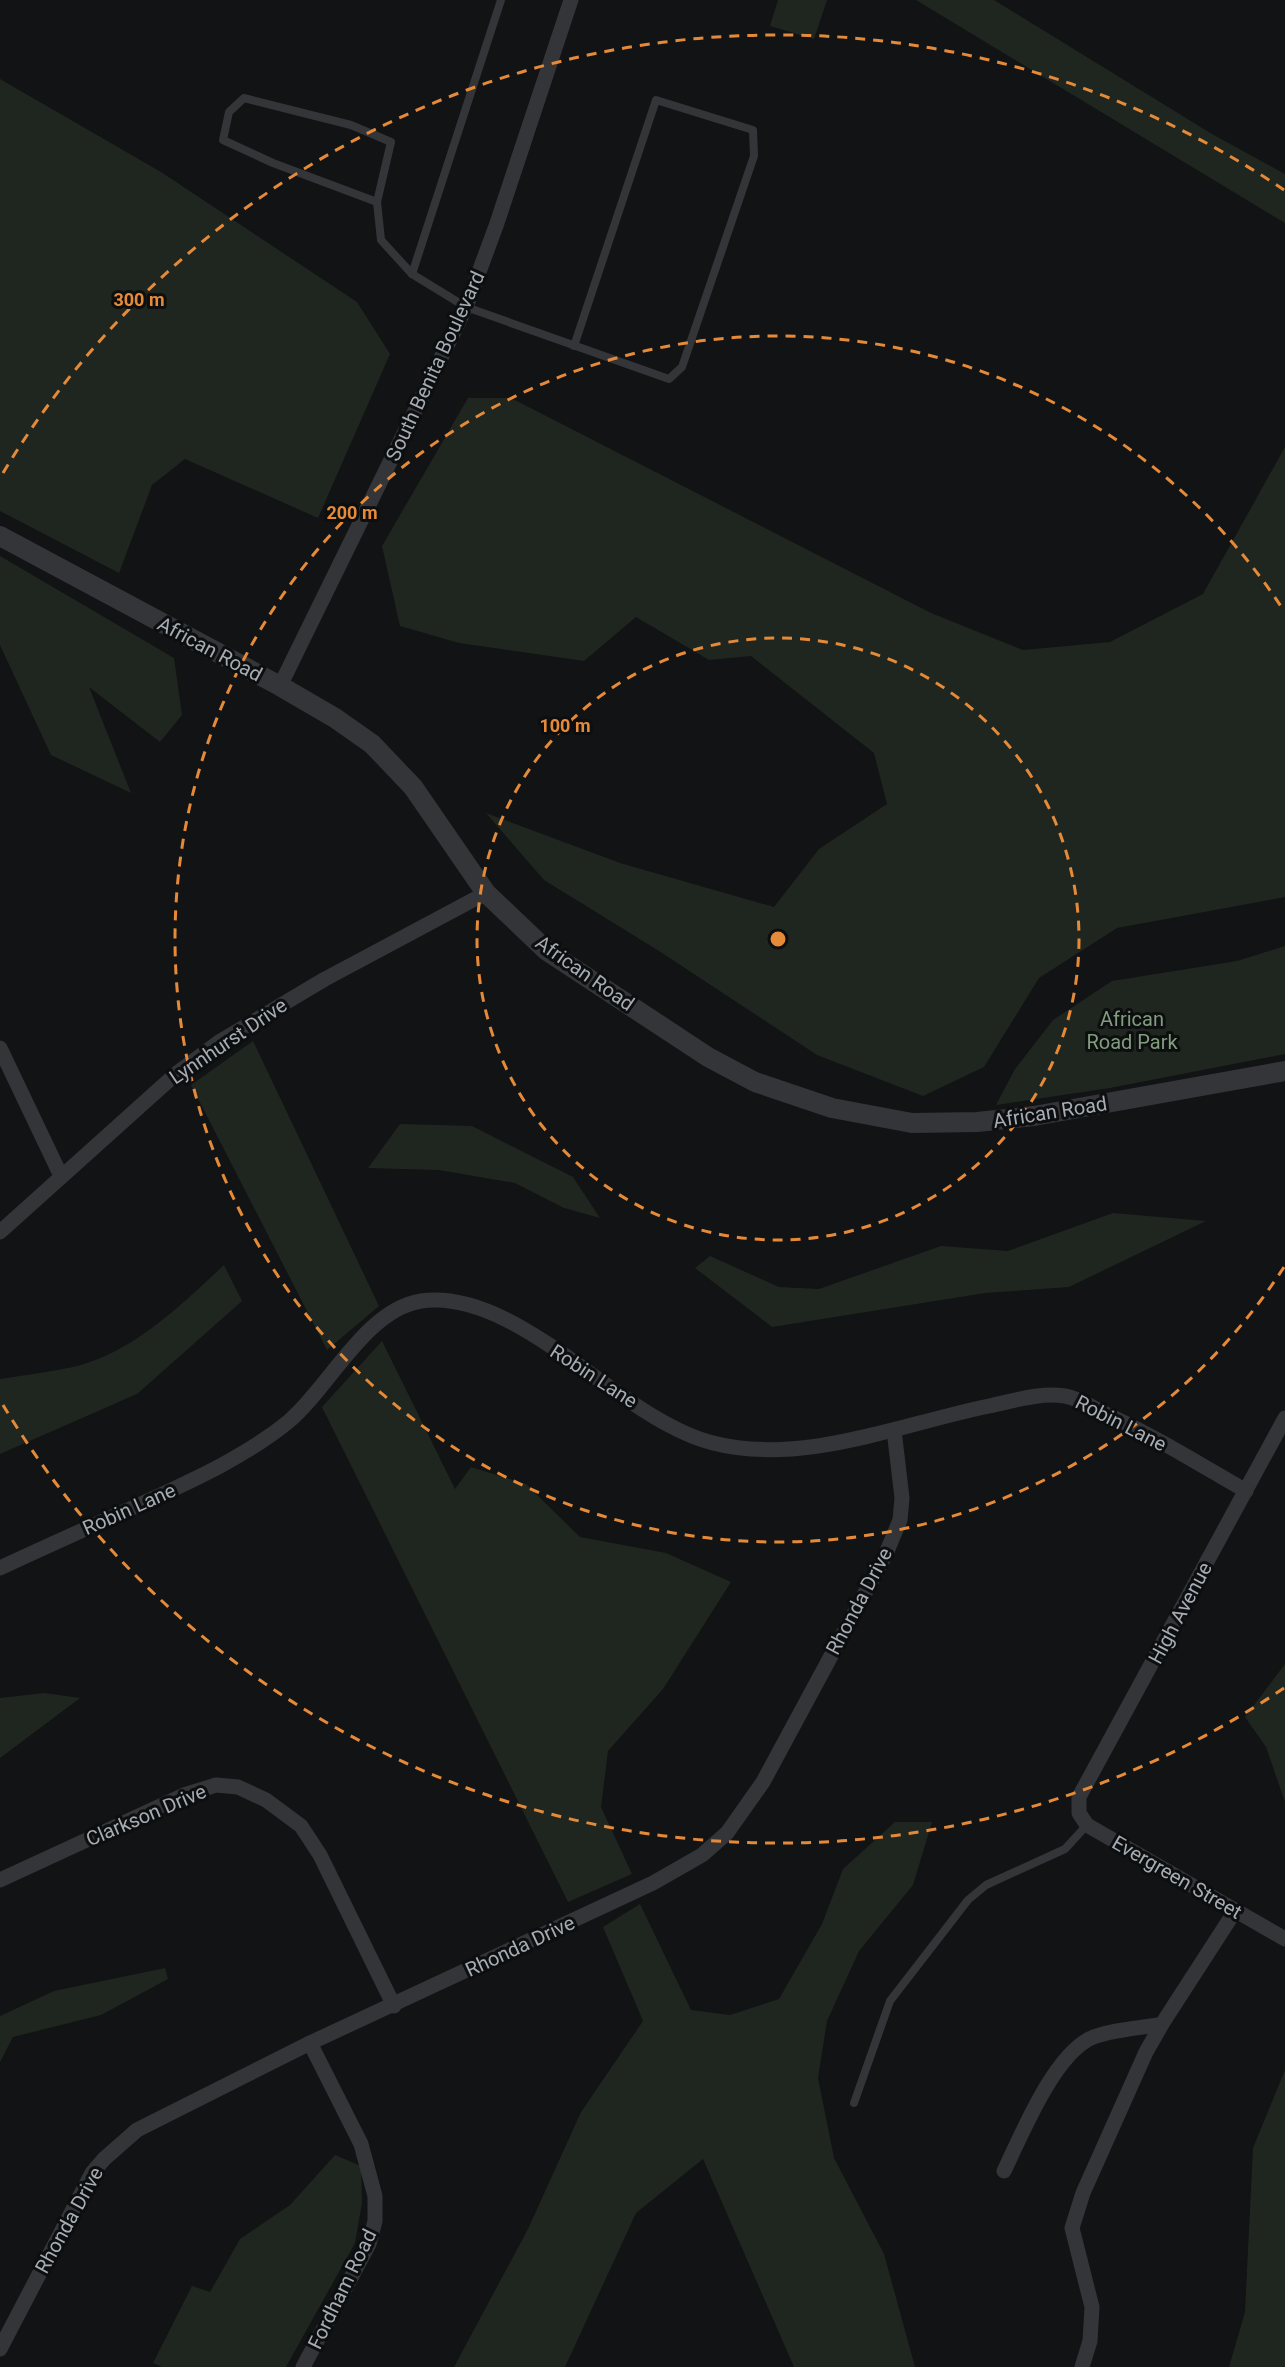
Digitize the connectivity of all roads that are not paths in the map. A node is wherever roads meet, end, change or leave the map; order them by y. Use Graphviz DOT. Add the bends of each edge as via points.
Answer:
graph roads {
  1 [pos="501,0"];
  2 [pos="572,0"];
  3 [pos="377,202"];
  4 [pos="412,274"];
  5 [pos="466,307"];
  6 [pos="574,346"];
  7 [pos="0,536"];
  8 [pos="280,686"];
  9 [pos="486,893"];
  10 [pos="0,1048"];
  11 [pos="1285,1071"];
  12 [pos="61,1176"];
  13 [pos="0,1232"];
  14 [pos="1285,1419"];
  15 [pos="894,1430"];
  16 [pos="1246,1491"];
  17 [pos="0,1568"];
  18 [pos="1077,1808"];
  19 [pos="1088,1825"];
  20 [pos="0,1880"];
  21 [pos="1235,1911"];
  22 [pos="1285,1940"];
  23 [pos="394,2006"];
  24 [pos="1162,2024"];
  25 [pos="310,2043"];
  26 [pos="854,2103"];
  27 [pos="1004,2171"];
  28 [pos="0,2349"];
  29 [pos="303,2367"];
  30 [pos="1083,2367"];
  1 -- 4 [label="lane"];
  2 -- 5 [label="street, South Benita Boulevard"];
  3 -- 3 [label="lane" via="391,142 351,125 243,98 229,112 223,140"];
  3 -- 4 [label="lane" via="381,240"];
  4 -- 5 [label="lane"];
  5 -- 6 [label="lane"];
  5 -- 8 [label="street, South Benita Boulevard"];
  6 -- 6 [label="lane" via="669,379 682,367 754,156 753,130 656,100"];
  7 -- 8 [label="street, African Road"];
  8 -- 9 [label="street, African Road" via="335,717 372,744 413,787"];
  9 -- 11 [label="street, African Road" via="547,951 708,1058 755,1082 832,1108 912,1123 976,1122 1034,1116"];
  9 -- 12 [label="street, Lynnhurst Drive" via="325,979 219,1042 177,1073"];
  10 -- 12 [label="street"];
  12 -- 13 [label="street, Lynnhurst Drive"];
  14 -- 16 [label="street, High Avenue"];
  15 -- 16 [label="street, Robin Lane" via="1041,1395 1068,1396 1130,1425"];
  15 -- 17 [label="street, Robin Lane" via="791,1450 764,1451 711,1443 666,1423 500,1315 460,1301 420,1301 392,1312 372,1329 290,1420 252,1447 186,1483"];
  15 -- 23 [label="street, Rhonda Drive" via="902,1498 900,1520 885,1556 763,1782 727,1833 702,1856 653,1883"];
  16 -- 18 [label="street, High Avenue" via="1079,1797"];
  18 -- 19 [label="street, Evergreen Street"];
  19 -- 21 [label="street, Evergreen Street"];
  19 -- 26 [label="lane" via="1065,1849 986,1885 968,1900 890,2001"];
  20 -- 23 [label="street, Clarkson Drive" via="184,1795 216,1785 238,1787 266,1800 301,1826 320,1855"];
  21 -- 22 [label="street, Evergreen Street"];
  21 -- 24 [label="street"];
  23 -- 25 [label="street, Rhonda Drive"];
  24 -- 27 [label="street" via="1090,2038 1073,2050 1039,2100"];
  24 -- 30 [label="street" via="1083,2193 1072,2228 1092,2307 1090,2341"];
  25 -- 28 [label="street, Rhonda Drive" via="137,2130 104,2159 92,2173"];
  25 -- 29 [label="street, Fordham Road" via="361,2144 375,2196 375,2221 369,2244"];
}
